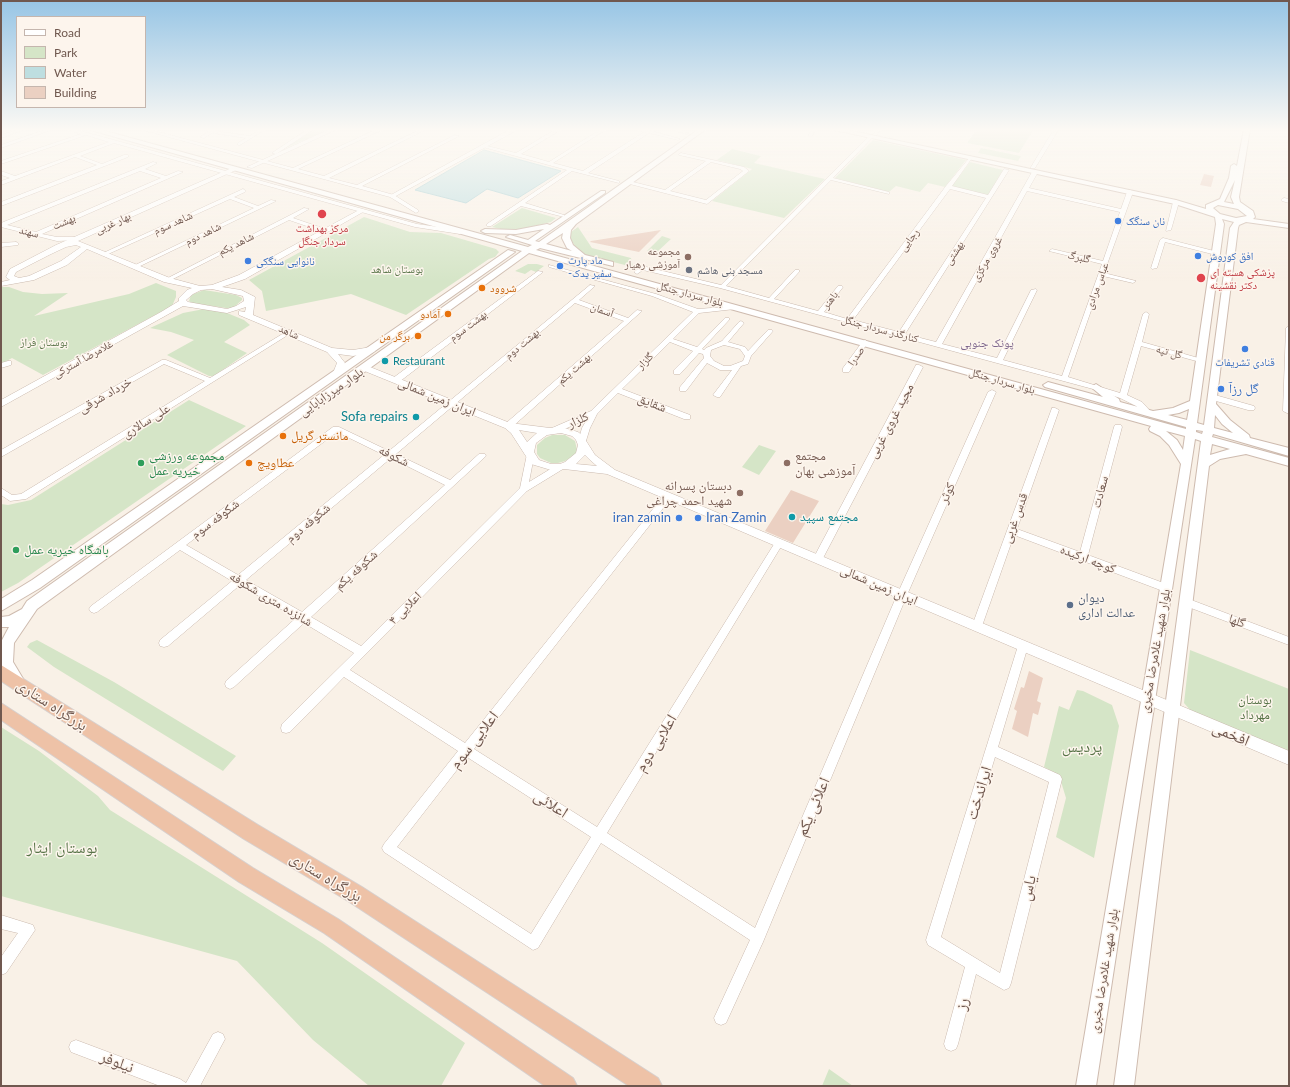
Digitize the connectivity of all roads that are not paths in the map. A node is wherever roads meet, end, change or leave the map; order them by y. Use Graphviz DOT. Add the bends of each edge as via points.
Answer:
graph roads {
  1 [pos="11,180"];
  2 [pos="63,180"];
  3 [pos="113,180"];
  4 [pos="162,180"];
  5 [pos="215,180"];
  6 [pos="257,180"];
  7 [pos="260,180"];
  8 [pos="298,180"];
  9 [pos="330,180"];
  10 [pos="371,180"];
  11 [pos="422,180"];
  12 [pos="557,180"];
  13 [pos="609,180"];
  14 [pos="620,180"];
  15 [pos="633,180"];
  16 [pos="683,180"];
  17 [pos="735,180"];
  18 [pos="830,180"];
  19 [pos="834,180"];
  20 [pos="954,180"];
  21 [pos="1000,180"];
  22 [pos="1030,180"];
  23 [pos="1076,180"];
  24 [pos="1085,180"];
  25 [pos="1231,180"];
  26 [pos="1239,180"];
  27 [pos="617,182"];
  28 [pos="1,183"];
  29 [pos="629,183"];
  30 [pos="357,187"];
  31 [pos="948,187"];
  32 [pos="1026,189"];
  33 [pos="243,191"];
  34 [pos="666,192"];
  35 [pos="1130,192"];
  36 [pos="887,193"];
  37 [pos="392,196"];
  38 [pos="230,197"];
  39 [pos="990,197"];
  40 [pos="273,201"];
  41 [pos="1176,202"];
  42 [pos="1,204"];
  43 [pos="521,204"];
  44 [pos="258,208"];
  45 [pos="306,208"];
  46 [pos="1216,209"];
  47 [pos="1246,209"];
  48 [pos="361,211"];
  49 [pos="416,211"];
  50 [pos="1124,211"];
  51 [pos="289,218"];
  52 [pos="560,219"];
  53 [pos="1244,220"];
  54 [pos="1289,221"];
  55 [pos="574,222"];
  56 [pos="1,225"];
  57 [pos="1289,226"];
  58 [pos="487,228"];
  59 [pos="326,230"];
  60 [pos="1168,230"];
  61 [pos="460,232"];
  62 [pos="36,234"];
  63 [pos="58,243"];
  64 [pos="82,243"];
  65 [pos="16,244"];
  66 [pos="1,245"];
  67 [pos="540,245"];
  68 [pos="525,247"];
  69 [pos="1052,251"];
  70 [pos="1216,253"];
  71 [pos="104,254"];
  72 [pos="584,256"];
  73 [pos="68,260"];
  74 [pos="1105,263"];
  75 [pos="24,265"];
  76 [pos="551,266"];
  77 [pos="134,267"];
  78 [pos="1154,268"];
  79 [pos="797,271"];
  80 [pos="540,272"];
  81 [pos="637,272"];
  82 [pos="1,274"];
  83 [pos="1102,274"];
  84 [pos="242,277"];
  85 [pos="19,280"];
  86 [pos="167,280"];
  87 [pos="1132,281"];
  88 [pos="1,284"];
  89 [pos="592,286"];
  90 [pos="212,287"];
  91 [pos="722,287"];
  92 [pos="840,287"];
  93 [pos="200,288"];
  94 [pos="230,290"];
  95 [pos="1034,290"];
  96 [pos="248,295"];
  97 [pos="183,300"];
  98 [pos="770,300"];
  99 [pos="575,301"];
  100 [pos="195,306"];
  101 [pos="735,307"];
  102 [pos="227,311"];
  103 [pos="639,311"];
  104 [pos="697,311"];
  105 [pos="820,313"];
  106 [pos="164,314"];
  107 [pos="249,314"];
  108 [pos="1146,314"];
  109 [pos="727,319"];
  110 [pos="628,320"];
  111 [pos="849,321"];
  112 [pos="741,323"];
  113 [pos="1289,328"];
  114 [pos="770,331"];
  115 [pos="289,332"];
  116 [pos="901,335"];
  117 [pos="668,339"];
  118 [pos="866,342"];
  119 [pos="724,343"];
  120 [pos="1138,343"];
  121 [pos="938,345"];
  122 [pos="330,350"];
  123 [pos="371,350"];
  124 [pos="698,350"];
  125 [pos="706,356"];
  126 [pos="748,356"];
  127 [pos="1200,360"];
  128 [pos="999,361"];
  129 [pos="1289,366"];
  130 [pos="738,367"];
  131 [pos="920,367"];
  132 [pos="365,368"];
  133 [pos="846,370"];
  134 [pos="676,372"];
  135 [pos="337,373"];
  136 [pos="1064,379"];
  137 [pos="396,380"];
  138 [pos="211,381"];
  139 [pos="1096,387"];
  140 [pos="682,389"];
  141 [pos="617,390"];
  142 [pos="992,392"];
  143 [pos="717,395"];
  144 [pos="1122,400"];
  145 [pos="1212,401"];
  146 [pos="453,402"];
  147 [pos="1194,403"];
  148 [pos="1,404"];
  149 [pos="1251,408"];
  150 [pos="1055,410"];
  151 [pos="1288,411"];
  152 [pos="594,413"];
  153 [pos="1148,413"];
  154 [pos="687,417"];
  155 [pos="1135,419"];
  156 [pos="508,426"];
  157 [pos="1118,427"];
  158 [pos="336,429"];
  159 [pos="552,430"];
  160 [pos="1190,430"];
  161 [pos="1208,435"];
  162 [pos="582,444"];
  163 [pos="1252,447"];
  164 [pos="1289,452"];
  165 [pos="1,454"];
  166 [pos="390,454"];
  167 [pos="529,454"];
  168 [pos="482,456"];
  169 [pos="1289,462"];
  170 [pos="1186,464"];
  171 [pos="1204,464"];
  172 [pos="562,466"];
  173 [pos="611,472"];
  174 [pos="451,484"];
  175 [pos="524,489"];
  176 [pos="1,491"];
  177 [pos="668,496"];
  178 [pos="1011,530"];
  179 [pos="779,543"];
  180 [pos="180,546"];
  181 [pos="1083,558"];
  182 [pos="818,559"];
  183 [pos="240,580"];
  184 [pos="1166,588"];
  185 [pos="902,595"];
  186 [pos="1186,602"];
  187 [pos="32,605"];
  188 [pos="1,607"];
  189 [pos="94,609"];
  190 [pos="302,618"];
  191 [pos="1,622"];
  192 [pos="977,626"];
  193 [pos="1289,641"];
  194 [pos="164,644"];
  195 [pos="1023,646"];
  196 [pos="362,652"];
  197 [pos="343,671"];
  198 [pos="1,672"];
  199 [pos="18,682"];
  200 [pos="230,684"];
  201 [pos="1147,698"];
  202 [pos="1172,709"];
  203 [pos="1,711"];
  204 [pos="286,728"];
  205 [pos="466,750"];
  206 [pos="992,750"];
  207 [pos="1289,758"];
  208 [pos="600,835"];
  209 [pos="1,922"];
  210 [pos="758,937"];
  211 [pos="933,940"];
  212 [pos="533,943"];
  213 [pos="972,964"];
  214 [pos="1,968"];
  215 [pos="722,1018"];
  216 [pos="218,1039"];
  217 [pos="951,1044"];
  218 [pos="76,1047"];
  219 [pos="180,1086"];
  220 [pos="192,1086"];
  221 [pos="565,1086"];
  222 [pos="650,1086"];
  223 [pos="1086,1086"];
  224 [pos="1124,1086"];
  1 -- 28 [label="street"];
  2 -- 42 [label="street"];
  3 -- 56 [label="street"];
  4 -- 62 [label="street, بهشت"];
  5 -- 64 [label="street, بهار غربی"];
  6 -- 48 [label="street"];
  7 -- 61 [label="main road, بلوار سردار جنگل"];
  8 -- 49 [label="main road, بلوار سردار جنگل"];
  9 -- 30 [label="street"];
  10 -- 30 [label="street"];
  11 -- 37 [label="street"];
  12 -- 43 [label="street"];
  13 -- 27 [label="street"];
  14 -- 27 [label="main road, بلوار میرزابابایی"];
  15 -- 29 [label="main road"];
  16 -- 34 [label="street"];
  17 -- 34 [label="street" via="707,202"];
  18 -- 91 [label="street"];
  19 -- 36 [label="street"];
  20 -- 31 [label="street, رجایی"];
  21 -- 39 [label="street, بهشتی"];
  22 -- 32 [label="street, غروی مرکزی"];
  23 -- 35 [label="main road"];
  24 -- 46 [label="main road" via="1197,201"];
  25 -- 46 [label="main road, بلوار شهید غلامرضا مخبری"];
  26 -- 47 [label="main road, بلوار شهید غلامرضا مخبری" via="1235,197 1237,203"];
  27 -- 52 [label="main road, بلوار میرزابابایی"];
  29 -- 34 [label="street"];
  29 -- 55 [label="main road"];
  30 -- 37 [label="street"];
  31 -- 39 [label="street"];
  31 -- 111 [label="street, رجایی"];
  32 -- 50 [label="street"];
  32 -- 121 [label="street, غروی مرکزی"];
  33 -- 38 [label="street, شاهد سوم"];
  35 -- 41 [label="main road"];
  35 -- 50 [label="street, عباس مرادی"];
  37 -- 49 [label="street"];
  38 -- 44 [label="street"];
  38 -- 71 [label="street, شاهد سوم"];
  39 -- 116 [label="street, بهشتی"];
  40 -- 44 [label="street, شاهد دوم"];
  41 -- 46 [label="main road"];
  41 -- 60 [label="street"];
  43 -- 52 [label="street"];
  43 -- 58 [label="street"];
  44 -- 77 [label="street, شاهد دوم"];
  45 -- 51 [label="street, شاهد یکم"];
  46 -- 47 [label="main road"];
  46 -- 53 [label="main road"];
  46 -- 70 [label="main road, بلوار شهید غلامرضا مخبری" via="1220,224"];
  47 -- 53 [label="main road" via="1251,215"];
  47 -- 54 [label="main road"];
  48 -- 59 [label="street"];
  48 -- 61 [label="street" via="417,226"];
  49 -- 58 [label="main road, بلوار سردار جنگل"];
  50 -- 74 [label="street, عباس مرادی"];
  51 -- 59 [label="street"];
  51 -- 86 [label="street, شاهد یکم"];
  52 -- 58 [label="main road" via="524,232"];
  52 -- 68 [label="main road, بلوار میرزابابایی"];
  53 -- 57 [label="main road"];
  53 -- 145 [label="main road, بلوار شهید غلامرضا مخبری" via="1234,228"];
  55 -- 67 [label="main road"];
  55 -- 72 [label="main road" via="567,230 566,238 570,246"];
  56 -- 62 [label="street, سهند"];
  58 -- 68 [label="main road, بلوار سردار جنگل"];
  59 -- 84 [label="street"];
  61 -- 68 [label="main road, بلوار سردار جنگل"];
  62 -- 63 [label="street, سهند"];
  63 -- 64 [label="street"];
  63 -- 75 [label="street"];
  64 -- 71 [label="street"];
  64 -- 73 [label="street"];
  65 -- 66 [label="street"];
  67 -- 68 [label="main road, بلوار سردار جنگل"];
  67 -- 72 [label="main road, بلوار سردار جنگل"];
  68 -- 101 [label="main road, بلوار سردار جنگل"];
  68 -- 123 [label="main road, بلوار میرزابابایی"];
  68 -- 132 [label="main road, بلوار میرزابابایی"];
  69 -- 74 [label="street, گلبرگ"];
  70 -- 78 [label="street" via="1163,240"];
  70 -- 127 [label="main road, بلوار شهید غلامرضا مخبری"];
  71 -- 73 [label="street" via="91,254"];
  71 -- 77 [label="street"];
  72 -- 81 [label="main road, بلوار سردار جنگل"];
  73 -- 85 [label="street" via="38,276"];
  74 -- 83 [label="street, عباس مرادی"];
  75 -- 82 [label="street"];
  75 -- 85 [label="street" via="11,274 10,277"];
  76 -- 104 [label="street" via="654,295"];
  77 -- 86 [label="street"];
  79 -- 98 [label="street"];
  80 -- 137 [label="street, بهشت سوم"];
  81 -- 91 [label="street, کنارگذر سردار جنگل" via="642,268"];
  81 -- 144 [label="main road, بلوار سردار جنگل"];
  83 -- 87 [label="street"];
  83 -- 136 [label="street, عباس مرادی"];
  84 -- 90 [label="street"];
  84 -- 94 [label="street"];
  85 -- 88 [label="street"];
  86 -- 93 [label="street"];
  86 -- 97 [label="street" via="180,291"];
  89 -- 99 [label="street, بهشت دوم"];
  90 -- 93 [label="street"];
  90 -- 94 [label="street"];
  91 -- 98 [label="street, کنارگذر سردار جنگل"];
  92 -- 105 [label="street, باهنر"];
  93 -- 97 [label="street" via="190,292"];
  94 -- 96 [label="street"];
  95 -- 128 [label="street"];
  96 -- 102 [label="street" via="245,305"];
  96 -- 107 [label="street" via="252,299"];
  97 -- 100 [label="street"];
  97 -- 106 [label="street"];
  98 -- 105 [label="street, کنارگذر سردار جنگل"];
  99 -- 110 [label="street, آسمان"];
  99 -- 146 [label="street, بهشت دوم"];
  100 -- 102 [label="street, شاهد"];
  100 -- 106 [label="street"];
  101 -- 104 [label="street"];
  101 -- 118 [label="main road, بلوار سردار جنگل"];
  102 -- 107 [label="street, شاهد"];
  103 -- 110 [label="street, بهشت یکم"];
  104 -- 117 [label="street, گلزار"];
  105 -- 111 [label="street, کنارگذر سردار جنگل"];
  106 -- 148 [label="street, غلامرضا آسترکی"];
  107 -- 115 [label="street, شاهد"];
  108 -- 120 [label="street, گل تپه"];
  109 -- 124 [label="street"];
  110 -- 156 [label="street, بهشت یکم"];
  111 -- 116 [label="street, کنارگذر سردار جنگل"];
  112 -- 119 [label="street"];
  113 -- 129 [label="street"];
  114 -- 126 [label="street"];
  115 -- 122 [label="street, شاهد"];
  115 -- 138 [label="street, علی سالاری"];
  116 -- 121 [label="street, کنارگذر سردار جنگل"];
  117 -- 124 [label="street"];
  117 -- 141 [label="street, گلزار"];
  118 -- 133 [label="street, صدرا"];
  118 -- 155 [label="main road, بلوار سردار جنگل"];
  119 -- 125 [label="street" via="712,346"];
  119 -- 126 [label="street" via="743,348"];
  120 -- 127 [label="street, گل تپه"];
  120 -- 144 [label="street, گل تپه"];
  121 -- 128 [label="street, کنارگذر سردار جنگل"];
  122 -- 123 [label="street, شاهد" via="353,354"];
  122 -- 135 [label="street" via="342,363"];
  123 -- 135 [label="main road, بلوار میرزابابایی"];
  124 -- 125 [label="street"];
  124 -- 134 [label="street"];
  125 -- 130 [label="street" via="716,366"];
  125 -- 140 [label="street"];
  126 -- 130 [label="street" via="746,362"];
  127 -- 147 [label="main road, بلوار شهید غلامرضا مخبری"];
  128 -- 136 [label="street, کنارگذر سردار جنگل"];
  129 -- 151 [label="street"];
  130 -- 143 [label="street"];
  131 -- 182 [label="street, مجید غروی غربی"];
  132 -- 137 [label="street, ایران زمین شمالی"];
  132 -- 187 [label="main road, بلوار میرزابابایی"];
  135 -- 188 [label="main road, بلوار میرزابابایی"];
  136 -- 139 [label="street, کنارگذر سردار جنگل"];
  137 -- 146 [label="street, ایران زمین شمالی"];
  138 -- 165 [label="street, خرداد شرقی" via="164,361"];
  138 -- 176 [label="street, علی سالاری" via="23,496 10,498"];
  139 -- 144 [label="main road"];
  141 -- 152 [label="street, گلزار"];
  141 -- 154 [label="street, شقایق"];
  142 -- 185 [label="street, کوثر"];
  144 -- 153 [label="main road, بلوار سردار جنگل"];
  145 -- 149 [label="street"];
  145 -- 161 [label="main road, بلوار شهید غلامرضا مخبری"];
  145 -- 163 [label="main road" via="1226,422"];
  146 -- 156 [label="street, ایران زمین شمالی"];
  146 -- 166 [label="street, شکوفه دوم"];
  147 -- 153 [label="main road" via="1176,411"];
  147 -- 160 [label="main road, بلوار شهید غلامرضا مخبری"];
  150 -- 178 [label="street, قدس غربی"];
  152 -- 159 [label="street, کلزار"];
  152 -- 162 [label="street, کلزار"];
  153 -- 160 [label="main road, بلوار سردار جنگل"];
  155 -- 160 [label="main road, بلوار سردار جنگل"];
  155 -- 170 [label="main road" via="1164,434 1180,452"];
  156 -- 159 [label="street, ایران زمین شمالی"];
  156 -- 167 [label="street, ایران زمین شمالی"];
  157 -- 181 [label="street, سعادت"];
  158 -- 166 [label="street, شکوفه"];
  158 -- 180 [label="street, شکوفه سوم"];
  159 -- 162 [label="street" via="575,434"];
  159 -- 167 [label="street" via="532,441"];
  160 -- 161 [label="main road, بلوار سردار جنگل"];
  160 -- 170 [label="main road, بلوار شهید غلامرضا مخبری"];
  161 -- 163 [label="main road, بلوار سردار جنگل"];
  161 -- 171 [label="main road, بلوار شهید غلامرضا مخبری"];
  162 -- 172 [label="street" via="576,460"];
  162 -- 173 [label="street, ایران زمین شمالی" via="592,457"];
  163 -- 164 [label="main road, بلوار سردار جنگل"];
  163 -- 169 [label="main road, بلوار سردار جنگل"];
  163 -- 171 [label="main road" via="1216,456"];
  166 -- 174 [label="street, شکوفه"];
  166 -- 183 [label="street, شکوفه دوم"];
  167 -- 172 [label="street" via="542,465"];
  167 -- 175 [label="street"];
  168 -- 174 [label="street, شکوفه یکم"];
  170 -- 184 [label="main road, بلوار شهید غلامرضا مخبری"];
  171 -- 186 [label="main road, بلوار شهید غلامرضا مخبری"];
  172 -- 173 [label="street, ایران زمین شمالی"];
  172 -- 175 [label="street, اعلایی ۴"];
  173 -- 177 [label="street, ایران زمین شمالی"];
  174 -- 190 [label="street, شکوفه یکم"];
  175 -- 196 [label="street, اعلایی ۴"];
  177 -- 179 [label="street, ایران زمین شمالی"];
  177 -- 205 [label="street, اعلایی سوم"];
  178 -- 181 [label="street, کوچه ارکیده"];
  178 -- 192 [label="street, قدس غربی"];
  179 -- 182 [label="street, ایران زمین شمالی"];
  179 -- 208 [label="street, اعلایی دوم"];
  180 -- 183 [label="street, شانزده متری شکوفه"];
  180 -- 189 [label="street, شکوفه سوم"];
  181 -- 184 [label="street, کوچه ارکیده"];
  182 -- 185 [label="street, ایران زمین شمالی"];
  183 -- 190 [label="street, شانزده متری شکوفه"];
  183 -- 194 [label="street, شکوفه دوم"];
  184 -- 201 [label="main road, بلوار شهید غلامرضا مخبری"];
  185 -- 192 [label="street, ایران زمین شمالی"];
  185 -- 210 [label="street, اعلائی یکم"];
  186 -- 193 [label="street, گلها"];
  186 -- 202 [label="main road, بلوار شهید غلامرضا مخبری"];
  187 -- 191 [label="main road" via="16,619"];
  187 -- 199 [label="main road, بلوار میرزابابایی" via="7,643 6,663"];
  190 -- 196 [label="street, شانزده متری شکوفه"];
  190 -- 200 [label="street, شکوفه یکم"];
  192 -- 195 [label="street, ایران زمین شمالی"];
  195 -- 201 [label="street, ایران زمین شمالی"];
  195 -- 206 [label="street, ایراندخت"];
  196 -- 197 [label="street, اعلایی ۴"];
  197 -- 204 [label="street, اعلایی ۴"];
  197 -- 205 [label="street, اعلائی"];
  198 -- 199 [label="highway, بزرگراه ستاری"];
  199 -- 222 [label="highway, بزرگراه ستاری" via="251,832 355,894"];
  201 -- 202 [label="street, افخمی"];
  201 -- 223 [label="main road, بلوار شهید غلامرضا مخبری"];
  202 -- 207 [label="street, افخمی"];
  202 -- 224 [label="main road, بلوار شهید غلامرضا مخبری"];
  203 -- 221 [label="highway" via="246,875 331,926"];
  205 -- 208 [label="street, اعلائی"];
  205 -- 212 [label="street, اعلایی سوم" via="388,848"];
  206 -- 211 [label="street, ایراندخت"];
  206 -- 213 [label="street, یاس" via="1056,779 1004,984"];
  208 -- 210 [label="street, اعلائی"];
  208 -- 212 [label="street, اعلایی دوم"];
  209 -- 214 [label="street" via="28,930"];
  210 -- 215 [label="street, اعلائی یکم"];
  211 -- 213 [label="street, یاس"];
  213 -- 217 [label="street, رز"];
  216 -- 220 [label="street"];
  218 -- 219 [label="street, نیلوفر"];
}
